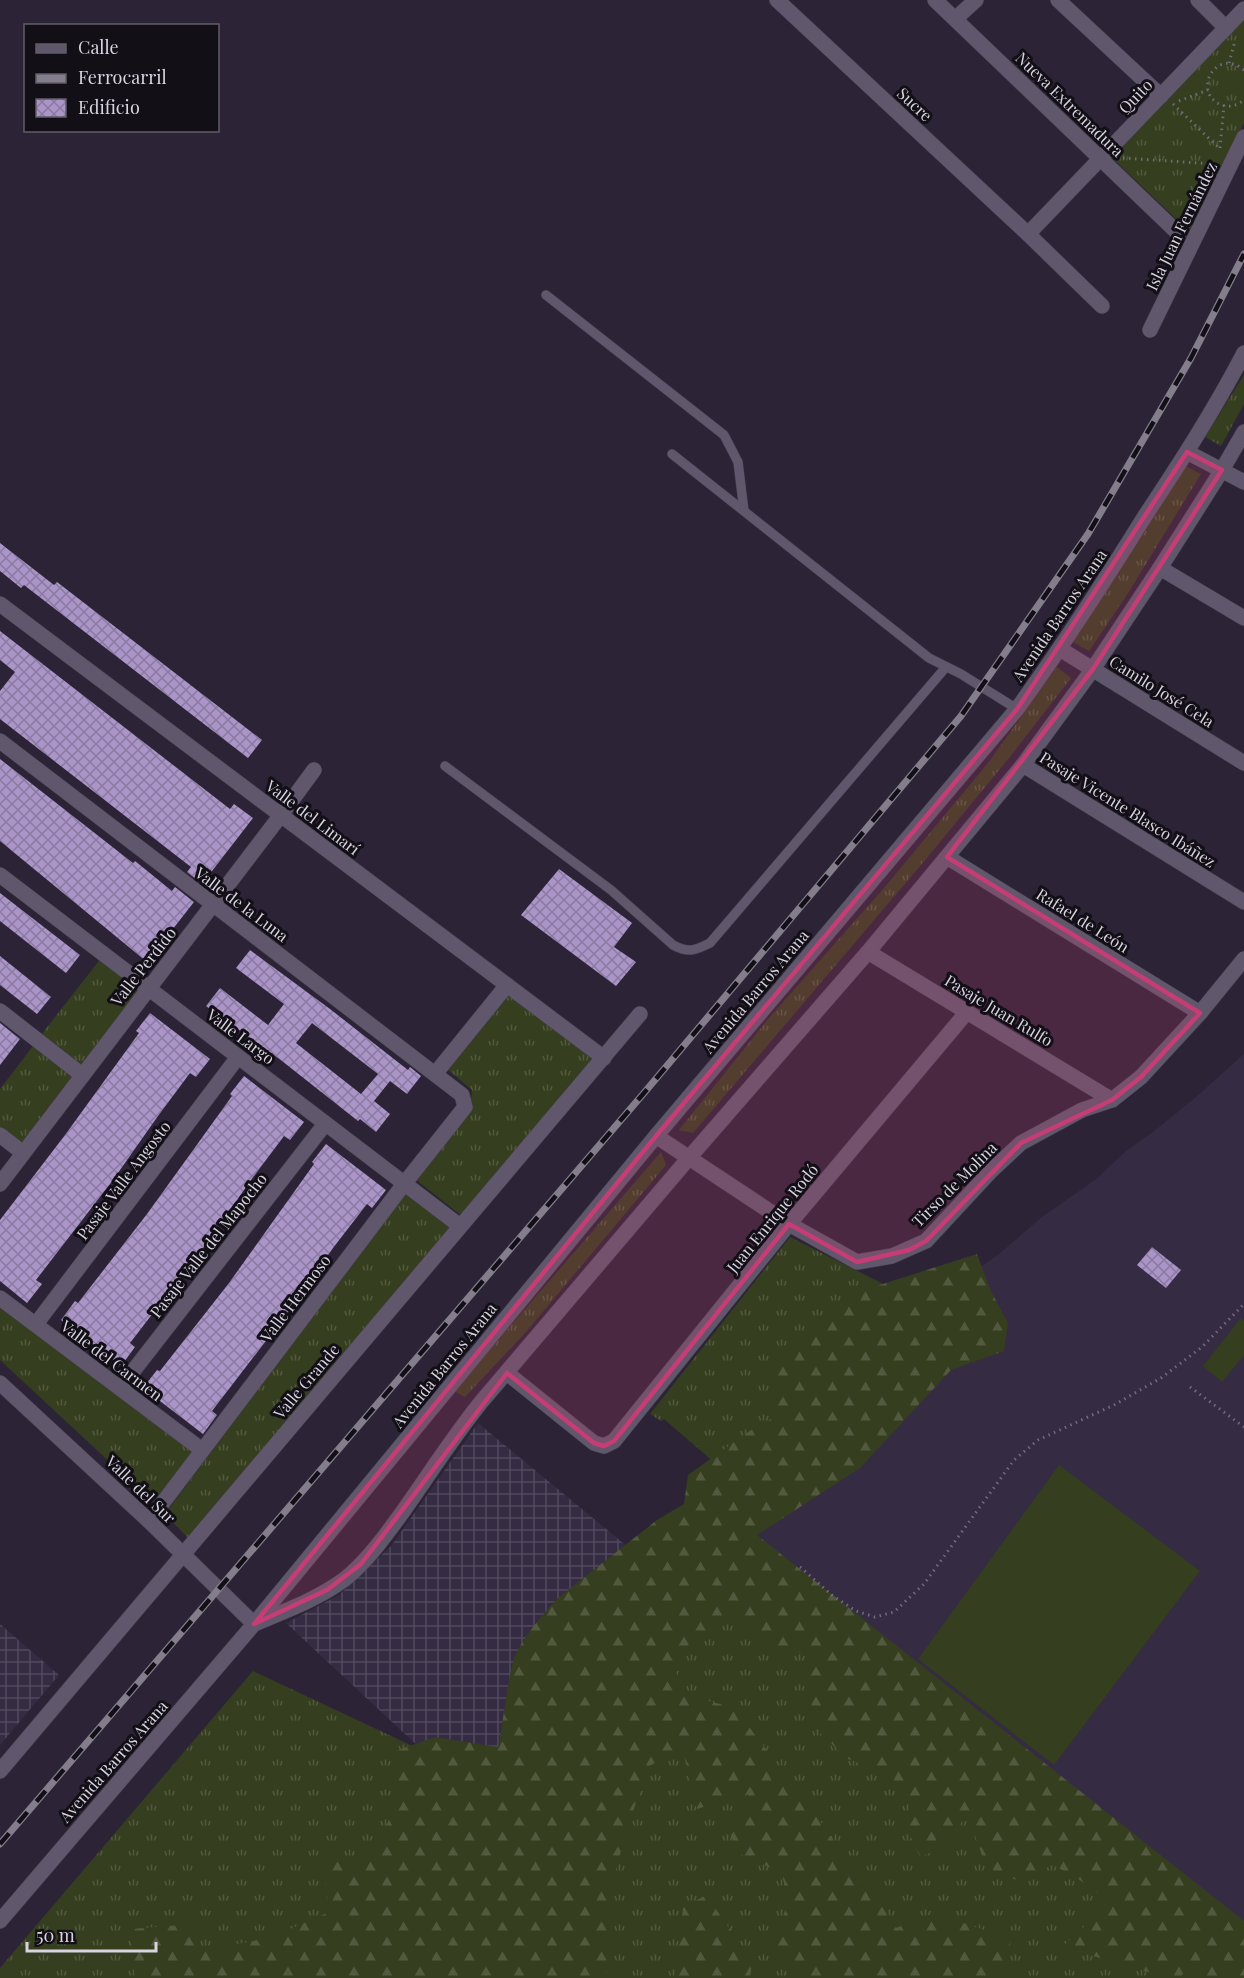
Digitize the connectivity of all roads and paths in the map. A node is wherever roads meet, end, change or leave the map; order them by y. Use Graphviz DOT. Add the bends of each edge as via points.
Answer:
graph roads {
  1 [pos="777,0"];
  2 [pos="934,0"];
  3 [pos="976,0"];
  4 [pos="1058,0"];
  5 [pos="1198,0"];
  6 [pos="1244,9"];
  7 [pos="955,19"];
  8 [pos="1232,31"];
  9 [pos="1229,63"];
  10 [pos="1243,68"];
  11 [pos="1208,90"];
  12 [pos="1167,100"];
  13 [pos="1244,100"];
  14 [pos="1224,105"];
  15 [pos="1244,137"];
  16 [pos="1220,149"];
  17 [pos="1100,158"];
  18 [pos="1233,160"];
  19 [pos="1028,234"];
  20 [pos="1179,234"];
  21 [pos="546,295"];
  22 [pos="1102,306"];
  23 [pos="1150,330"];
  24 [pos="1244,353"];
  25 [pos="1244,432"];
  26 [pos="1187,452"];
  27 [pos="672,454"];
  28 [pos="1222,470"];
  29 [pos="1244,482"];
  30 [pos="744,511"];
  31 [pos="1160,568"];
  32 [pos="0,604"];
  33 [pos="1244,618"];
  34 [pos="1060,649"];
  35 [pos="946,667"];
  36 [pos="1093,669"];
  37 [pos="1017,709"];
  38 [pos="0,741"];
  39 [pos="1244,763"];
  40 [pos="1023,765"];
  41 [pos="445,766"];
  42 [pos="314,770"];
  43 [pos="281,816"];
  44 [pos="947,857"];
  45 [pos="0,875"];
  46 [pos="1244,902"];
  47 [pos="213,904"];
  48 [pos="868,952"];
  49 [pos="1244,959"];
  50 [pos="507,985"];
  51 [pos="148,988"];
  52 [pos="0,1011"];
  53 [pos="967,1012"];
  54 [pos="1200,1013"];
  55 [pos="640,1014"];
  56 [pos="238,1057"];
  57 [pos="604,1058"];
  58 [pos="435,1074"];
  59 [pos="82,1075"];
  60 [pos="462,1095"];
  61 [pos="1112,1100"];
  62 [pos="325,1124"];
  63 [pos="0,1135"];
  64 [pos="656,1136"];
  65 [pos="23,1153"];
  66 [pos="688,1159"];
  67 [pos="0,1184"];
  68 [pos="404,1184"];
  69 [pos="789,1224"];
  70 [pos="460,1226"];
  71 [pos="0,1298"];
  72 [pos="1244,1304"];
  73 [pos="36,1324"];
  74 [pos="507,1373"];
  75 [pos="0,1383"];
  76 [pos="1190,1387"];
  77 [pos="120,1388"];
  78 [pos="1244,1427"];
  79 [pos="202,1450"];
  80 [pos="149,1521"];
  81 [pos="182,1555"];
  82 [pos="800,1567"];
  83 [pos="254,1624"];
  84 [pos="0,1771"];
  85 [pos="0,1921"];
  1 -- 19 [label="street, Sucre"];
  2 -- 7 [label="street, Nueva Extremadura"];
  3 -- 7 [label="street"];
  4 -- 12 [label="street"];
  5 -- 8 [label="street"];
  6 -- 8 [label="street, Quito"];
  7 -- 17 [label="street, Nueva Extremadura"];
  8 -- 9 [label="path"];
  8 -- 12 [label="street, Quito"];
  9 -- 10 [label="path"];
  9 -- 11 [label="path" via="1212,71"];
  11 -- 12 [label="path"];
  11 -- 14 [label="path" via="1212,98"];
  12 -- 16 [label="path"];
  12 -- 17 [label="street, Quito"];
  13 -- 14 [label="path"];
  14 -- 16 [label="path"];
  15 -- 18 [label="street, Isla Juan Fernández"];
  16 -- 18 [label="path"];
  17 -- 18 [label="path" via="1224,164"];
  17 -- 19 [label="street, Quito"];
  17 -- 20 [label="street, Nueva Extremadura"];
  18 -- 23 [label="street, Isla Juan Fernández"];
  19 -- 22 [label="street, Sucre"];
  21 -- 30 [label="lane" via="724,435 738,462"];
  24 -- 26 [label="street, Avenida Barros Arana"];
  25 -- 28 [label="street, Avenida Barros Arana"];
  26 -- 28 [label="street"];
  26 -- 34 [label="street, Avenida Barros Arana"];
  27 -- 30 [label="lane"];
  28 -- 29 [label="street"];
  28 -- 31 [label="street, Avenida Barros Arana"];
  30 -- 35 [label="lane" via="929,658"];
  31 -- 33 [label="street"];
  31 -- 36 [label="street, Avenida Barros Arana"];
  32 -- 43 [label="street, Valle del Limarí"];
  34 -- 36 [label="street, Camilo José Cela"];
  34 -- 37 [label="street, Avenida Barros Arana"];
  35 -- 37 [label="lane"];
  35 -- 41 [label="lane" via="710,944 698,949 685,951 673,945 611,890"];
  36 -- 39 [label="street, Camilo José Cela"];
  36 -- 40 [label="street, Avenida Barros Arana"];
  37 -- 64 [label="street, Avenida Barros Arana"];
  38 -- 47 [label="street, Valle de la Luna"];
  40 -- 44 [label="street, Avenida Barros Arana"];
  40 -- 46 [label="street, Pasaje Vicente Blasco Ibáñez"];
  42 -- 43 [label="street, Valle Perdido"];
  43 -- 47 [label="street, Valle Perdido"];
  43 -- 50 [label="street, Valle del Limarí"];
  44 -- 48 [label="street, Avenida Barros Arana"];
  44 -- 54 [label="street, Rafael de León"];
  45 -- 51 [label="street, Valle Largo"];
  47 -- 51 [label="street, Valle Perdido"];
  47 -- 58 [label="street, Valle de la Luna"];
  48 -- 53 [label="street, Pasaje Juan Rulfo"];
  48 -- 66 [label="street, Avenida Barros Arana"];
  49 -- 54 [label="street, Tirso de Molina"];
  50 -- 57 [label="street, Valle del Limarí"];
  50 -- 58 [label="street"];
  51 -- 56 [label="street, Valle Largo"];
  51 -- 59 [label="street, Valle Perdido"];
  52 -- 59 [label="street"];
  53 -- 61 [label="street, Pasaje Juan Rulfo"];
  53 -- 69 [label="street, Juan Enrique Rodó"];
  54 -- 61 [label="street, Tirso de Molina" via="1141,1077"];
  55 -- 57 [label="street, Valle Grande"];
  56 -- 62 [label="street, Valle Largo"];
  56 -- 73 [label="street, Pasaje Valle Angosto"];
  57 -- 70 [label="street, Valle Grande"];
  58 -- 60 [label="street, Valle de la Luna"];
  59 -- 65 [label="street, Valle Perdido"];
  60 -- 68 [label="street, Valle Hermoso" via="465,1107"];
  61 -- 69 [label="street, Tirso de Molina" via="1082,1110 1021,1143 926,1241 909,1250 857,1262"];
  62 -- 68 [label="street, Valle Largo"];
  62 -- 77 [label="street, Pasaje Valle del Mapocho"];
  63 -- 65 [label="street"];
  64 -- 66 [label="street, Tirso de Molina"];
  64 -- 83 [label="street, Avenida Barros Arana"];
  65 -- 67 [label="street, Valle Perdido"];
  66 -- 69 [label="street, Tirso de Molina"];
  66 -- 74 [label="street, Avenida Barros Arana"];
  68 -- 70 [label="street, Valle Largo"];
  68 -- 79 [label="street, Valle Hermoso"];
  69 -- 74 [label="street, Juan Enrique Rodó" via="614,1441 604,1446 594,1443"];
  70 -- 81 [label="street, Valle Grande"];
  71 -- 73 [label="street, Valle del Carmen"];
  72 -- 82 [label="path" via="1202,1347 1161,1378 1114,1406 1038,1440 1014,1460 924,1584 894,1612 875,1617 856,1611"];
  73 -- 77 [label="street, Valle del Carmen"];
  74 -- 83 [label="street, Avenida Barros Arana" via="459,1430 361,1564 327,1590"];
  75 -- 80 [label="street, Valle del Sur"];
  76 -- 78 [label="path"];
  77 -- 79 [label="street, Valle del Carmen"];
  79 -- 80 [label="street, Valle Hermoso"];
  80 -- 81 [label="street, Valle del Sur"];
  81 -- 83 [label="street, Valle del Sur"];
  81 -- 84 [label="street, Valle Grande"];
  83 -- 85 [label="street, Avenida Barros Arana"];
}
